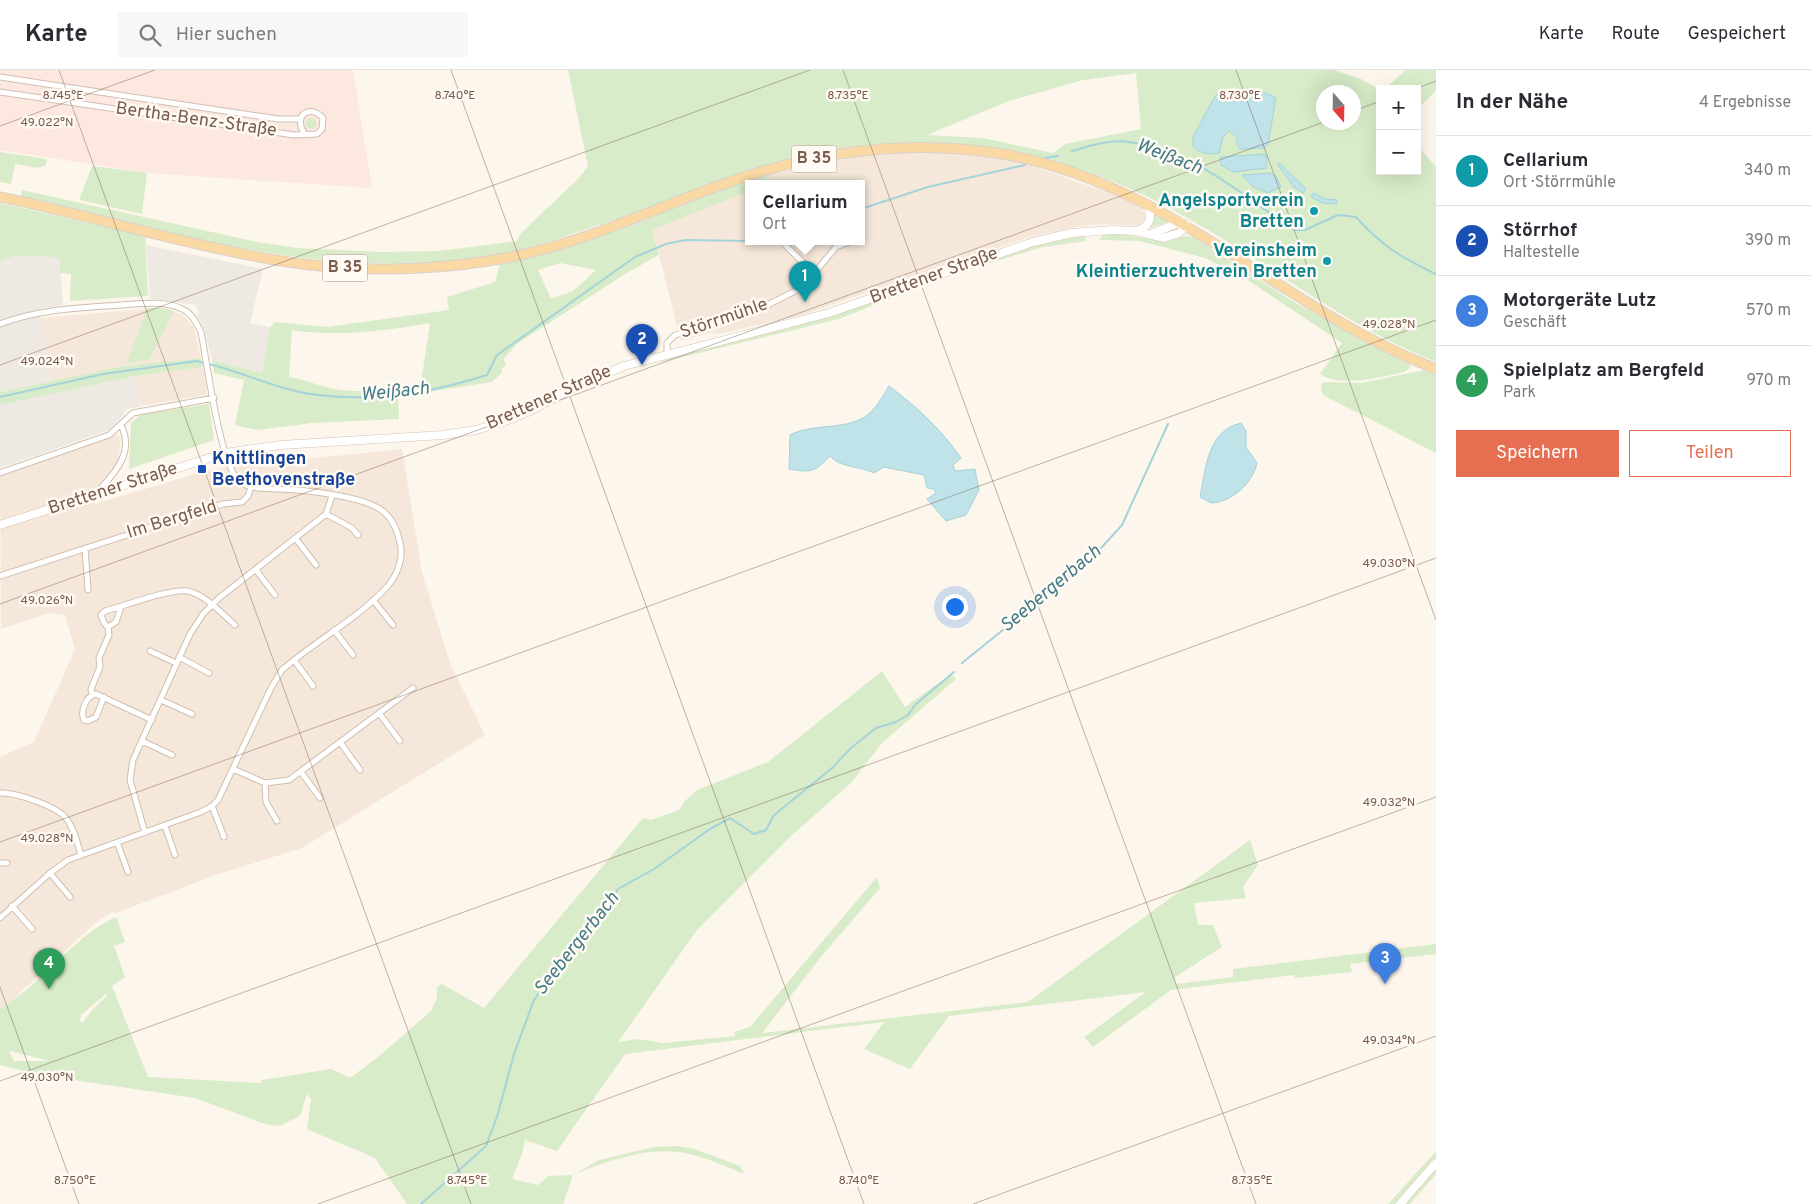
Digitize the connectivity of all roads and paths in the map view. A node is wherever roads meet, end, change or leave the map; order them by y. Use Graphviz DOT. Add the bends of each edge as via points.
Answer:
graph roads {
  1 [pos="0,77"];
  2 [pos="0,92"];
  3 [pos="300,119"];
  4 [pos="304,133"];
  5 [pos="0,197"];
  6 [pos="1146,203"];
  7 [pos="1184,223"];
  8 [pos="1136,231"];
  9 [pos="1150,234"];
  10 [pos="785,245"];
  11 [pos="841,245"];
  12 [pos="814,273"];
  13 [pos="0,324"];
  14 [pos="667,354"];
  15 [pos="1436,370"];
  16 [pos="214,398"];
  17 [pos="121,425"];
  18 [pos="225,453"];
  19 [pos="0,473"];
  20 [pos="251,487"];
  21 [pos="101,493"];
  22 [pos="332,496"];
  23 [pos="326,514"];
  24 [pos="0,525"];
  25 [pos="358,535"];
  26 [pos="296,539"];
  27 [pos="85,548"];
  28 [pos="316,565"];
  29 [pos="256,570"];
  30 [pos="0,576"];
  31 [pos="88,590"];
  32 [pos="275,595"];
  33 [pos="373,600"];
  34 [pos="211,604"];
  35 [pos="121,607"];
  36 [pos="393,625"];
  37 [pos="235,626"];
  38 [pos="108,627"];
  39 [pos="334,630"];
  40 [pos="150,651"];
  41 [pos="352,655"];
  42 [pos="179,656"];
  43 [pos="294,660"];
  44 [pos="176,663"];
  45 [pos="209,673"];
  46 [pos="313,686"];
  47 [pos="413,688"];
  48 [pos="92,694"];
  49 [pos="104,697"];
  50 [pos="161,700"];
  51 [pos="379,713"];
  52 [pos="192,714"];
  53 [pos="152,720"];
  54 [pos="142,741"];
  55 [pos="400,741"];
  56 [pos="340,742"];
  57 [pos="172,755"];
  58 [pos="233,769"];
  59 [pos="360,770"];
  60 [pos="301,772"];
  61 [pos="266,783"];
  62 [pos="0,793"];
  63 [pos="320,798"];
  64 [pos="212,806"];
  65 [pos="277,821"];
  66 [pos="165,826"];
  67 [pos="145,832"];
  68 [pos="224,837"];
  69 [pos="118,842"];
  70 [pos="81,854"];
  71 [pos="176,855"];
  72 [pos="0,863"];
  73 [pos="7,863"];
  74 [pos="128,872"];
  75 [pos="50,873"];
  76 [pos="70,898"];
  77 [pos="12,906"];
  78 [pos="0,918"];
  79 [pos="32,929"];
  80 [pos="1436,1163"];
  81 [pos="1400,1204"];
  1 -- 3 [label="street, Bertha-Benz-Straße" via="278,120"];
  2 -- 4 [label="street, Bertha-Benz-Straße" via="262,130"];
  3 -- 4 [label="street, Bertha-Benz-Straße" via="299,126"];
  3 -- 4 [label="street, Bertha-Benz-Straße" via="310,111 318,112 323,118 322,129 317,134"];
  5 -- 6 [label="main road, B 35" via="276,260 388,269 443,267 496,260 548,248 792,163 846,152 894,148 1003,154 1077,173"];
  6 -- 7 [label="main road, B 35"];
  6 -- 8 [label="street" via="1150,220 1143,229"];
  7 -- 9 [label="street"];
  7 -- 9 [label="street, Brettener Straße" via="1183,231 1171,237"];
  7 -- 15 [label="main road, B 35" via="1393,351"];
  8 -- 9 [label="street, Brettener Straße"];
  8 -- 14 [label="street, Brettener Straße" via="1092,231 1033,242 829,312"];
  10 -- 12 [label="street"];
  11 -- 12 [label="street, Störrmühle"];
  12 -- 14 [label="street, Störrmühle" via="803,287 750,314 675,335 667,343"];
  13 -- 16 [label="street" via="61,309 170,305 183,309 196,321"];
  14 -- 18 [label="street, Brettener Straße" via="603,374 530,411 476,430 444,435 281,445"];
  16 -- 17 [label="street" via="133,413"];
  16 -- 18 [label="street"];
  17 -- 19 [label="street" via="110,435"];
  17 -- 21 [label="street" via="126,446 123,461 100,489"];
  18 -- 20 [label="street" via="232,473"];
  18 -- 21 [label="street, Brettener Straße"];
  20 -- 22 [label="street" via="301,490"];
  20 -- 27 [label="street, Im Bergfeld" via="242,502 223,504"];
  21 -- 24 [label="street, Brettener Straße"];
  22 -- 23 [label="street"];
  22 -- 33 [label="street" via="372,504 385,512 398,534 401,562 387,587"];
  23 -- 25 [label="street" via="352,528"];
  23 -- 26 [label="street"];
  26 -- 28 [label="street"];
  26 -- 29 [label="street"];
  27 -- 30 [label="street, Im Bergfeld"];
  27 -- 31 [label="street"];
  29 -- 32 [label="street"];
  29 -- 34 [label="street"];
  33 -- 36 [label="street"];
  33 -- 39 [label="street"];
  34 -- 35 [label="street" via="187,591 164,594"];
  34 -- 37 [label="street"];
  34 -- 42 [label="street"];
  35 -- 38 [label="street" via="116,622"];
  35 -- 38 [label="street" via="101,615"];
  38 -- 48 [label="street" via="109,635 99,658 100,666"];
  39 -- 41 [label="street"];
  39 -- 43 [label="street"];
  40 -- 44 [label="street"];
  42 -- 44 [label="street"];
  42 -- 45 [label="street"];
  43 -- 46 [label="street"];
  43 -- 58 [label="street" via="282,670 271,688"];
  44 -- 50 [label="street"];
  47 -- 51 [label="street"];
  48 -- 49 [label="street"];
  48 -- 49 [label="street" via="82,711 84,720 96,717"];
  49 -- 53 [label="street"];
  50 -- 52 [label="street"];
  50 -- 53 [label="street"];
  51 -- 55 [label="street"];
  51 -- 56 [label="street"];
  53 -- 54 [label="street"];
  54 -- 57 [label="street"];
  54 -- 67 [label="street" via="133,760 130,780"];
  56 -- 59 [label="street"];
  56 -- 60 [label="street"];
  58 -- 61 [label="street"];
  58 -- 64 [label="street"];
  60 -- 61 [label="street" via="280,782"];
  60 -- 63 [label="street"];
  61 -- 65 [label="street" via="266,802"];
  62 -- 70 [label="street" via="22,796 65,817"];
  64 -- 66 [label="street"];
  64 -- 68 [label="street"];
  66 -- 67 [label="street"];
  66 -- 71 [label="street"];
  67 -- 69 [label="street"];
  69 -- 70 [label="street"];
  69 -- 74 [label="street"];
  70 -- 75 [label="street"];
  72 -- 73 [label="street"];
  75 -- 76 [label="street"];
  75 -- 77 [label="street"];
  77 -- 78 [label="street"];
  77 -- 79 [label="street"];
  80 -- 81 [label="street"];
}
